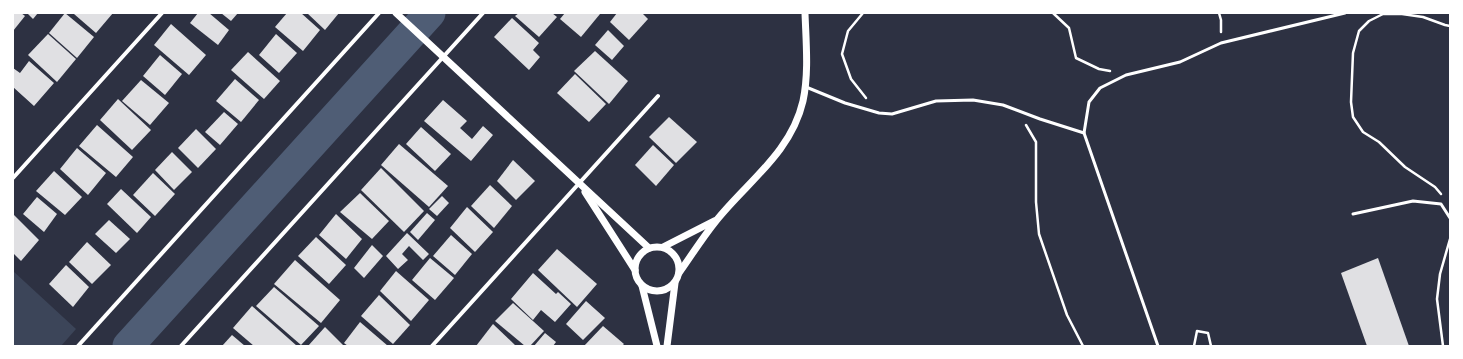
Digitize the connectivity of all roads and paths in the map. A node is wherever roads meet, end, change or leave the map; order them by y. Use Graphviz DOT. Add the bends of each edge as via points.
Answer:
graph roads {
  1 [pos="162,13"];
  2 [pos="379,13"];
  3 [pos="396,13"];
  4 [pos="483,13"];
  5 [pos="806,13"];
  6 [pos="863,13"];
  7 [pos="1053,13"];
  8 [pos="1219,13"];
  9 [pos="1345,13"];
  10 [pos="1450,26"];
  11 [pos="1221,43"];
  12 [pos="443,56"];
  13 [pos="1126,75"];
  14 [pos="805,86"];
  15 [pos="658,96"];
  16 [pos="879,113"];
  17 [pos="1024,121"];
  18 [pos="1084,133"];
  19 [pos="13,178"];
  20 [pos="579,183"];
  21 [pos="1443,197"];
  22 [pos="1353,214"];
  23 [pos="1450,218"];
  24 [pos="716,220"];
  25 [pos="1450,239"];
  26 [pos="663,247"];
  27 [pos="649,248"];
  28 [pos="635,270"];
  29 [pos="679,273"];
  30 [pos="675,283"];
  31 [pos="642,286"];
  32 [pos="78,346"];
  33 [pos="181,346"];
  34 [pos="432,346"];
  35 [pos="658,346"];
  36 [pos="667,346"];
  37 [pos="1082,346"];
  38 [pos="1158,346"];
  39 [pos="1194,346"];
  40 [pos="1211,346"];
  41 [pos="1443,346"];
  1 -- 19 [label="street"];
  2 -- 32 [label="street"];
  3 -- 12 [label="street"];
  4 -- 12 [label="street"];
  5 -- 14 [label="street"];
  6 -- 16 [label="path" via="848,31 842,54 851,79"];
  7 -- 13 [label="path" via="1069,28 1076,58 1099,69"];
  8 -- 11 [label="path"];
  9 -- 11 [label="lane"];
  10 -- 21 [label="path" via="1423,17 1383,14 1369,20 1360,31 1353,53 1353,117 1363,132 1379,142 1405,167 1435,187"];
  11 -- 13 [label="lane" via="1180,62"];
  12 -- 20 [label="street"];
  12 -- 33 [label="street"];
  13 -- 18 [label="lane" via="1100,88 1089,102"];
  14 -- 16 [label="lane" via="845,103"];
  14 -- 24 [label="street" via="798,117 782,146 763,171"];
  15 -- 20 [label="street"];
  16 -- 18 [label="lane" via="892,114 936,101 973,100 1004,105"];
  17 -- 37 [label="path" via="1036,142 1039,234 1067,315"];
  18 -- 38 [label="lane"];
  20 -- 27 [label="street"];
  20 -- 28 [label="street"];
  20 -- 34 [label="street"];
  22 -- 23 [label="lane" via="1413,201 1441,204"];
  24 -- 26 [label="street"];
  24 -- 29 [label="street"];
  25 -- 41 [label="path" via="1440,274 1437,299"];
  26 -- 27 [label="street"];
  26 -- 29 [label="street" via="678,260"];
  27 -- 28 [label="street" via="638,257"];
  28 -- 31 [label="street"];
  29 -- 30 [label="street"];
  30 -- 31 [label="street" via="670,288 656,292"];
  30 -- 36 [label="street"];
  31 -- 35 [label="street"];
  39 -- 40 [label="path" via="1197,331 1208,333"];
}
